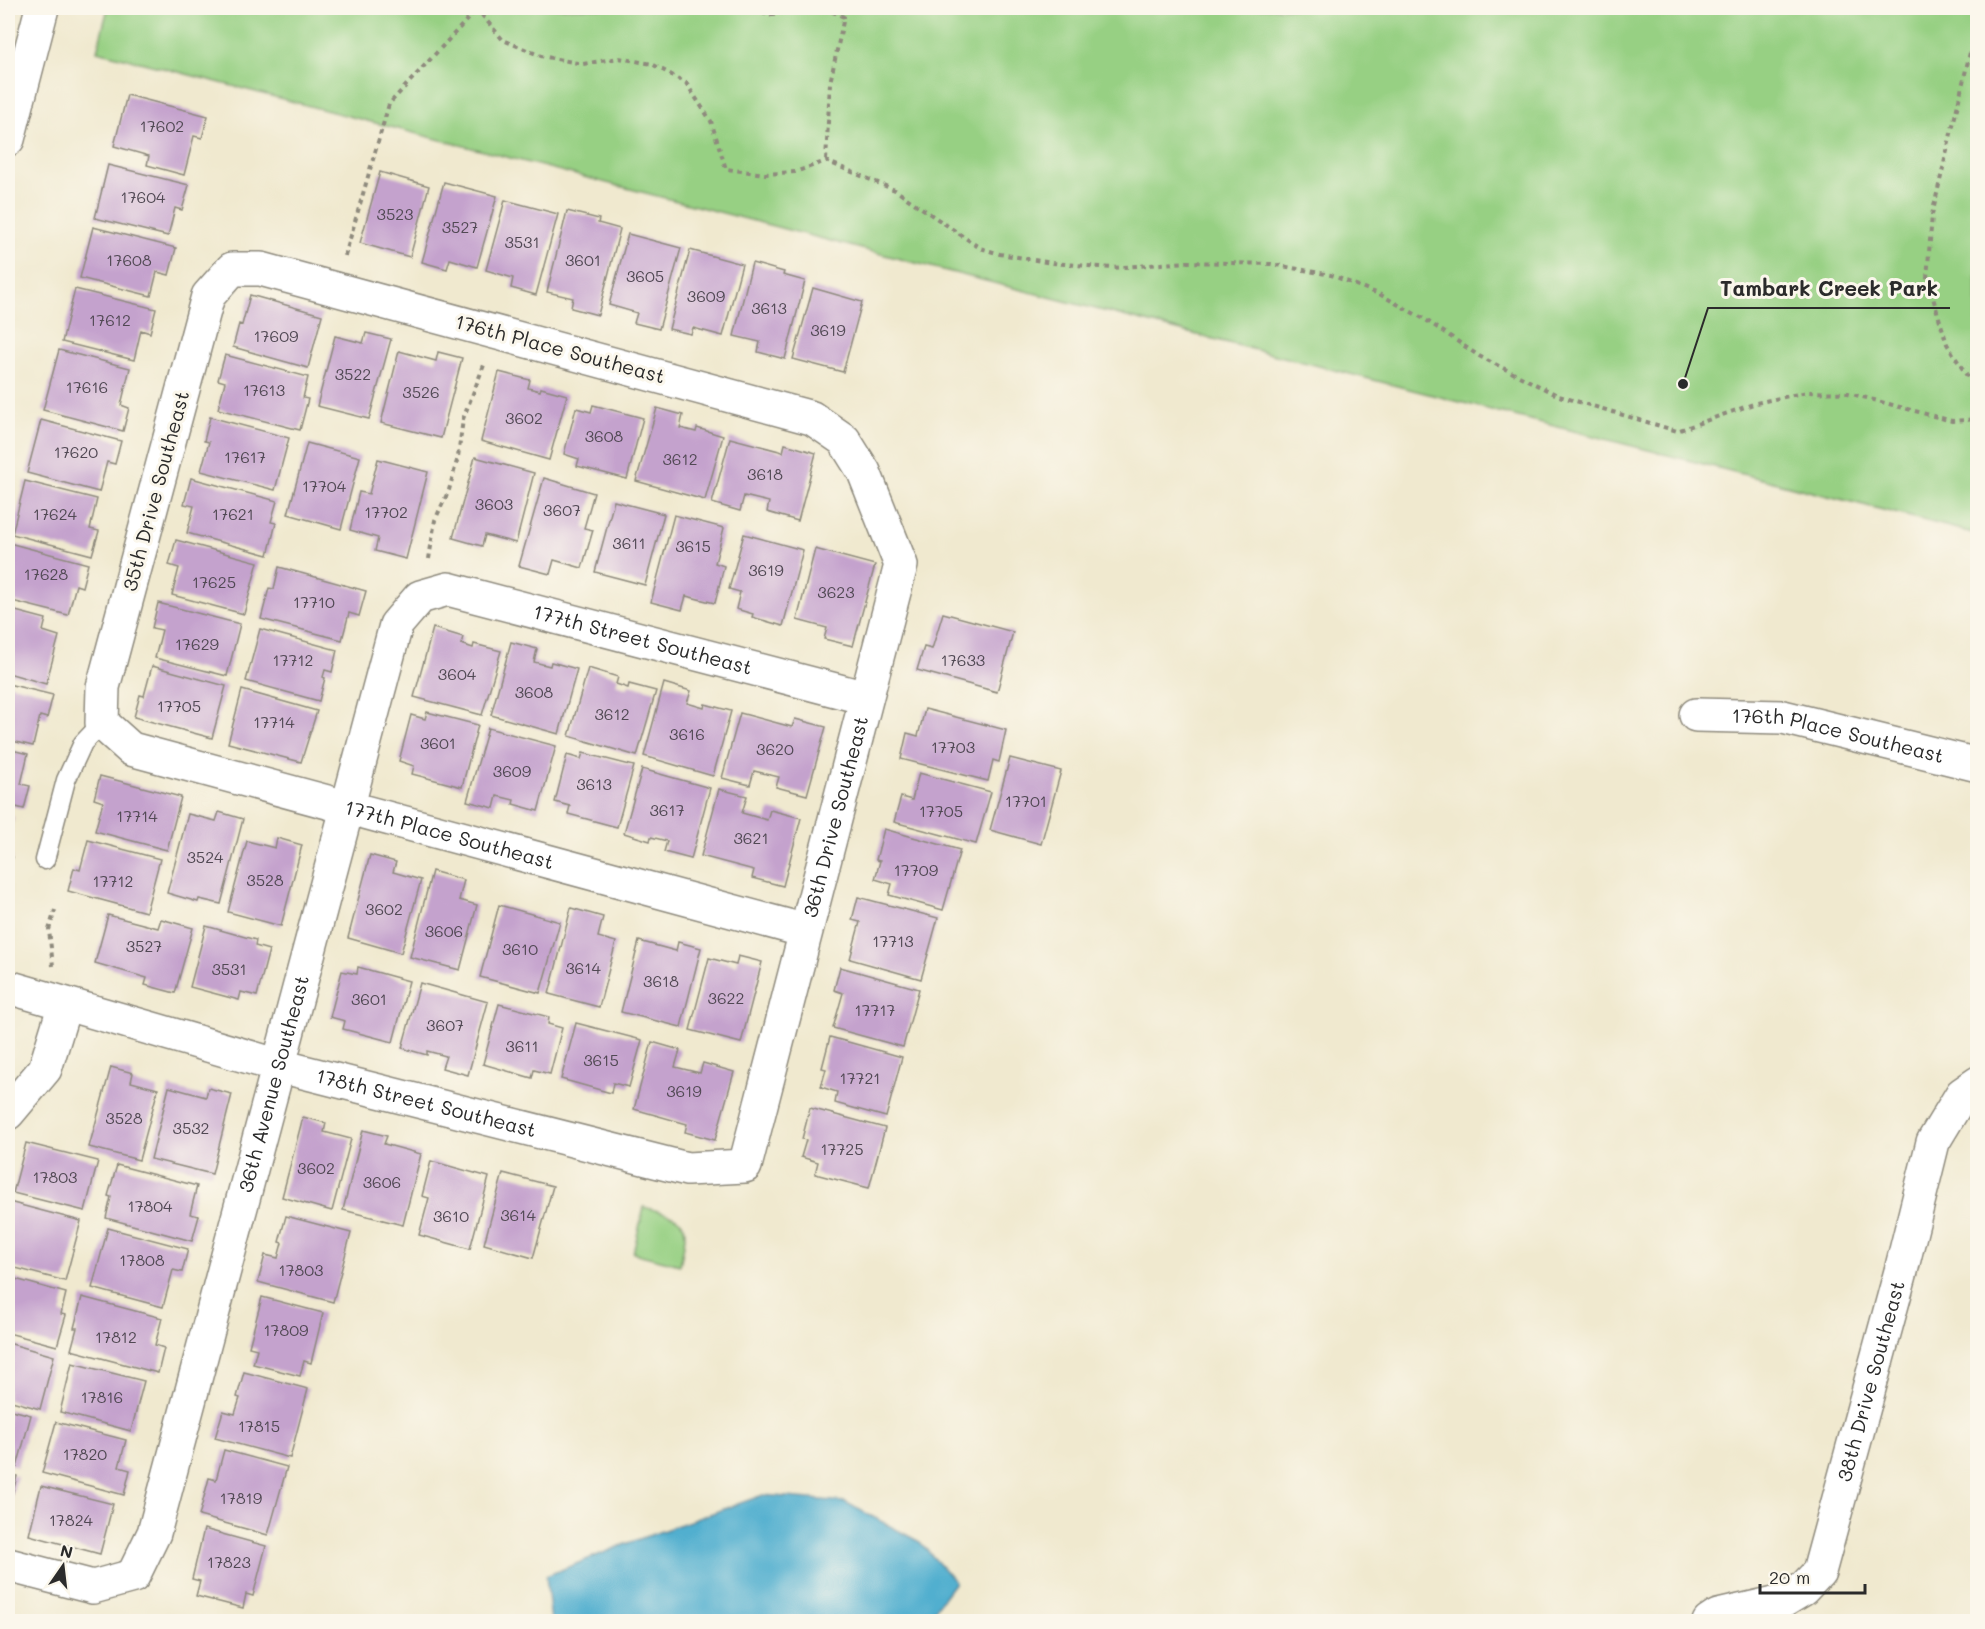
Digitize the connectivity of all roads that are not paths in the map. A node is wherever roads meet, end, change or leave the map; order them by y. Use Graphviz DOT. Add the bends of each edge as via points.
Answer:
graph roads {
  1 [pos="42,8"];
  2 [pos="8,139"];
  3 [pos="232,269"];
  4 [pos="864,472"];
  5 [pos="420,597"];
  6 [pos="866,698"];
  7 [pos="1696,715"];
  8 [pos="102,723"];
  9 [pos="1977,765"];
  10 [pos="348,807"];
  11 [pos="45,860"];
  12 [pos="806,931"];
  13 [pos="8,987"];
  14 [pos="65,1004"];
  15 [pos="280,1066"];
  16 [pos="1977,1083"];
  17 [pos="8,1113"];
  18 [pos="745,1166"];
  19 [pos="8,1565"];
  20 [pos="1709,1622"];
  1 -- 2 [label="street"];
  3 -- 4 [label="street, 176th Place Southeast" via="261,269 335,288 812,418 844,440"];
  3 -- 8 [label="street, 35th Drive Southeast" via="208,296 103,687"];
  4 -- 6 [label="street, 36th Drive Southeast" via="901,565"];
  5 -- 6 [label="street, 177th Street Southeast" via="448,589"];
  5 -- 10 [label="street, 36th Avenue Southeast" via="396,625"];
  6 -- 12 [label="street, 36th Drive Southeast"];
  7 -- 9 [label="street, 176th Place Southeast" via="1784,717"];
  8 -- 10 [label="street, 177th Place Southeast" via="131,749"];
  8 -- 11 [label="lane" via="83,743 66,780"];
  10 -- 12 [label="street, 177th Place Southeast"];
  10 -- 15 [label="street, 36th Avenue Southeast"];
  12 -- 18 [label="street, 36th Drive Southeast"];
  13 -- 14 [label="street, 178th Street Southeast"];
  14 -- 15 [label="street, 178th Street Southeast"];
  14 -- 17 [label="street" via="45,1070"];
  15 -- 18 [label="street, 178th Street Southeast" via="687,1169"];
  15 -- 19 [label="street, 36th Avenue Southeast" via="154,1533 133,1576 93,1587"];
  16 -- 20 [label="street, 38th Drive Southeast" via="1962,1094 1933,1142 1819,1572 1803,1589 1783,1601 1718,1616"];
}
